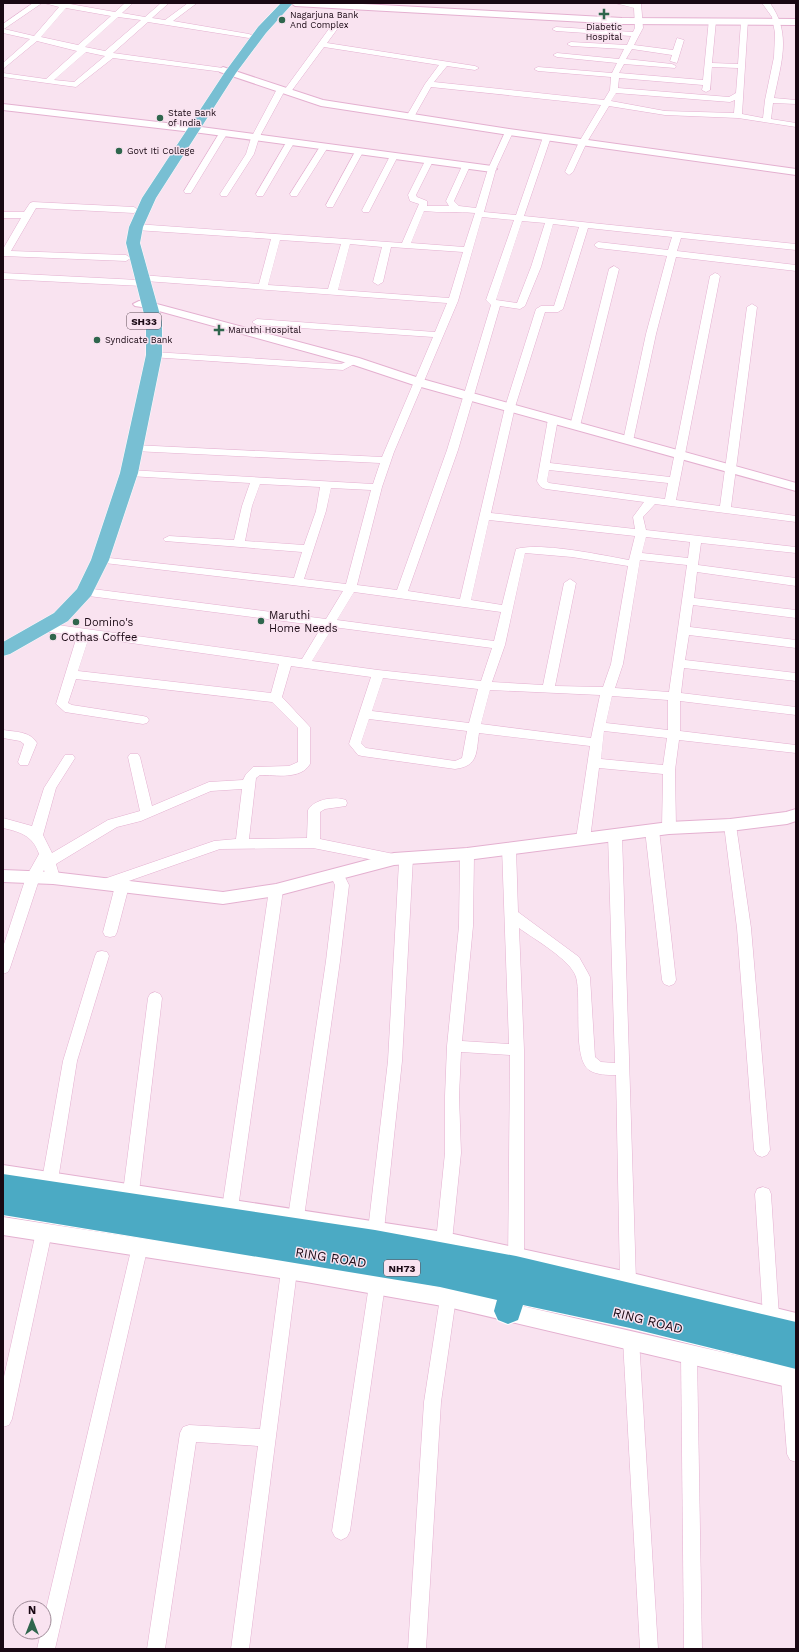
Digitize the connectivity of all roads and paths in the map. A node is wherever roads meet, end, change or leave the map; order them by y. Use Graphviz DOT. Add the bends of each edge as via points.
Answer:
graph roads {
  1 [pos="38,3"];
  2 [pos="48,3"];
  3 [pos="93,3"];
  4 [pos="129,3"];
  5 [pos="165,3"];
  6 [pos="193,3"];
  7 [pos="279,3"];
  8 [pos="287,3"];
  9 [pos="295,3"];
  10 [pos="619,3"];
  11 [pos="766,3"];
  12 [pos="66,4"];
  13 [pos="637,5"];
  14 [pos="86,8"];
  15 [pos="116,14"];
  16 [pos="148,19"];
  17 [pos="638,21"];
  18 [pos="712,21"];
  19 [pos="167,22"];
  20 [pos="745,22"];
  21 [pos="777,22"];
  22 [pos="796,22"];
  23 [pos="337,24"];
  24 [pos="3,27"];
  25 [pos="556,28"];
  26 [pos="3,31"];
  27 [pos="636,34"];
  28 [pos="249,36"];
  29 [pos="35,39"];
  30 [pos="680,40"];
  31 [pos="322,44"];
  32 [pos="571,44"];
  33 [pos="630,47"];
  34 [pos="80,49"];
  35 [pos="676,53"];
  36 [pos="109,54"];
  37 [pos="557,55"];
  38 [pos="621,60"];
  39 [pos="444,64"];
  40 [pos="708,64"];
  41 [pos="672,66"];
  42 [pos="742,66"];
  43 [pos="3,67"];
  44 [pos="475,68"];
  45 [pos="538,69"];
  46 [pos="227,71"];
  47 [pos="615,74"];
  48 [pos="3,75"];
  49 [pos="668,80"];
  50 [pos="47,82"];
  51 [pos="706,83"];
  52 [pos="429,84"];
  53 [pos="284,90"];
  54 [pos="614,90"];
  55 [pos="740,94"];
  56 [pos="706,98"];
  57 [pos="768,100"];
  58 [pos="796,102"];
  59 [pos="608,103"];
  60 [pos="3,107"];
  61 [pos="706,116"];
  62 [pos="738,116"];
  63 [pos="410,117"];
  64 [pos="767,121"];
  65 [pos="796,125"];
  66 [pos="190,129"];
  67 [pos="509,132"];
  68 [pos="223,134"];
  69 [pos="547,137"];
  70 [pos="255,138"];
  71 [pos="583,142"];
  72 [pos="290,143"];
  73 [pos="324,147"];
  74 [pos="359,152"];
  75 [pos="394,156"];
  76 [pos="429,161"];
  77 [pos="466,166"];
  78 [pos="492,169"];
  79 [pos="569,172"];
  80 [pos="796,172"];
  81 [pos="188,191"];
  82 [pos="224,194"];
  83 [pos="260,194"];
  84 [pos="294,194"];
  85 [pos="330,205"];
  86 [pos="421,208"];
  87 [pos="458,208"];
  88 [pos="134,210"];
  89 [pos="366,210"];
  90 [pos="479,213"];
  91 [pos="3,215"];
  92 [pos="27,215"];
  93 [pos="520,218"];
  94 [pos="550,221"];
  95 [pos="584,225"];
  96 [pos="136,227"];
  97 [pos="677,234"];
  98 [pos="276,238"];
  99 [pos="346,242"];
  100 [pos="387,244"];
  101 [pos="405,245"];
  102 [pos="598,245"];
  103 [pos="796,247"];
  104 [pos="468,250"];
  105 [pos="4,253"];
  106 [pos="672,254"];
  107 [pos="126,258"];
  108 [pos="614,268"];
  109 [pos="796,268"];
  110 [pos="3,276"];
  111 [pos="715,276"];
  112 [pos="138,281"];
  113 [pos="378,282"];
  114 [pos="262,288"];
  115 [pos="332,293"];
  116 [pos="453,302"];
  117 [pos="496,303"];
  118 [pos="144,304"];
  119 [pos="531,307"];
  120 [pos="752,307"];
  121 [pos="257,322"];
  122 [pos="438,335"];
  123 [pos="154,355"];
  124 [pos="355,361"];
  125 [pos="418,382"];
  126 [pos="468,396"];
  127 [pos="510,407"];
  128 [pos="553,419"];
  129 [pos="575,426"];
  130 [pos="628,440"];
  131 [pos="134,448"];
  132 [pos="681,455"];
  133 [pos="387,460"];
  134 [pos="546,466"];
  135 [pos="730,469"];
  136 [pos="129,473"];
  137 [pos="256,480"];
  138 [pos="675,481"];
  139 [pos="326,484"];
  140 [pos="377,487"];
  141 [pos="796,487"];
  142 [pos="652,500"];
  143 [pos="670,502"];
  144 [pos="725,510"];
  145 [pos="485,516"];
  146 [pos="796,519"];
  147 [pos="641,534"];
  148 [pos="169,539"];
  149 [pos="696,540"];
  150 [pos="239,544"];
  151 [pos="309,549"];
  152 [pos="796,550"];
  153 [pos="100,560"];
  154 [pos="635,560"];
  155 [pos="692,565"];
  156 [pos="298,582"];
  157 [pos="796,582"];
  158 [pos="570,583"];
  159 [pos="351,588"];
  160 [pos="85,592"];
  161 [pos="401,594"];
  162 [pos="688,601"];
  163 [pos="464,604"];
  164 [pos="507,609"];
  165 [pos="796,614"];
  166 [pos="329,624"];
  167 [pos="43,627"];
  168 [pos="684,630"];
  169 [pos="84,633"];
  170 [pos="3,641"];
  171 [pos="796,644"];
  172 [pos="499,645"];
  173 [pos="3,650"];
  174 [pos="286,662"];
  175 [pos="679,662"];
  176 [pos="304,665"];
  177 [pos="70,674"];
  178 [pos="378,674"];
  179 [pos="796,677"];
  180 [pos="485,685"];
  181 [pos="548,689"];
  182 [pos="607,692"];
  183 [pos="674,696"];
  184 [pos="276,698"];
  185 [pos="796,711"];
  186 [pos="364,714"];
  187 [pos="143,720"];
  188 [pos="600,726"];
  189 [pos="474,728"];
  190 [pos="3,734"];
  191 [pos="674,734"];
  192 [pos="597,743"];
  193 [pos="796,749"];
  194 [pos="134,757"];
  195 [pos="69,758"];
  196 [pos="24,762"];
  197 [pos="594,763"];
  198 [pos="669,770"];
  199 [pos="249,784"];
  200 [pos="342,803"];
  201 [pos="147,814"];
  202 [pos="796,815"];
  203 [pos="3,823"];
  204 [pos="730,825"];
  205 [pos="669,828"];
  206 [pos="652,830"];
  207 [pos="615,835"];
  208 [pos="36,836"];
  209 [pos="583,839"];
  210 [pos="313,843"];
  211 [pos="242,844"];
  212 [pos="509,848"];
  213 [pos="467,854"];
  214 [pos="47,858"];
  215 [pos="400,859"];
  216 [pos="3,876"];
  217 [pos="338,876"];
  218 [pos="33,877"];
  219 [pos="53,878"];
  220 [pos="106,884"];
  221 [pos="122,886"];
  222 [pos="276,890"];
  223 [pos="512,915"];
  224 [pos="110,932"];
  225 [pos="102,956"];
  226 [pos="3,968"];
  227 [pos="669,980"];
  228 [pos="155,998"];
  229 [pos="454,1046"];
  230 [pos="517,1050"];
  231 [pos="623,1068"];
  232 [pos="762,1150"];
  233 [pos="3,1178"];
  234 [pos="50,1180"];
  235 [pos="764,1194"];
  236 [pos="3,1203"];
  237 [pos="128,1206"];
  238 [pos="230,1208"];
  239 [pos="296,1217"];
  240 [pos="3,1226"];
  241 [pos="376,1230"];
  242 [pos="44,1232"];
  243 [pos="444,1241"];
  244 [pos="140,1246"];
  245 [pos="289,1271"];
  246 [pos="514,1281"];
  247 [pos="628,1281"];
  248 [pos="377,1285"];
  249 [pos="448,1298"];
  250 [pos="771,1316"];
  251 [pos="796,1322"];
  252 [pos="796,1335"];
  253 [pos="631,1340"];
  254 [pos="689,1354"];
  255 [pos="794,1371"];
  256 [pos="3,1419"];
  257 [pos="267,1438"];
  258 [pos="796,1454"];
  259 [pos="341,1530"];
  260 [pos="46,1649"];
  261 [pos="156,1649"];
  262 [pos="240,1649"];
  263 [pos="417,1649"];
  264 [pos="649,1649"];
  265 [pos="693,1649"];
  1 -- 24 [label="street"];
  2 -- 12 [label="street"];
  3 -- 14 [label="street"];
  4 -- 15 [label="street"];
  5 -- 16 [label="street"];
  6 -- 19 [label="street"];
  7 -- 28 [label="main road, SH33"];
  8 -- 46 [label="main road, SH33"];
  9 -- 17 [label="street"];
  10 -- 13 [label="street"];
  11 -- 21 [label="street"];
  12 -- 14 [label="street"];
  12 -- 29 [label="street"];
  13 -- 17 [label="street"];
  14 -- 15 [label="street"];
  15 -- 16 [label="street"];
  15 -- 34 [label="street"];
  16 -- 19 [label="street"];
  16 -- 36 [label="street"];
  17 -- 18 [label="street"];
  17 -- 27 [label="street" via="639,28"];
  18 -- 20 [label="street"];
  18 -- 40 [label="street"];
  19 -- 28 [label="street"];
  20 -- 21 [label="street"];
  20 -- 42 [label="street"];
  21 -- 22 [label="street"];
  21 -- 57 [label="street" via="779,52"];
  23 -- 31 [label="street"];
  25 -- 27 [label="street"];
  26 -- 29 [label="street"];
  27 -- 33 [label="street"];
  28 -- 46 [label="main road, SH33"];
  29 -- 34 [label="street"];
  29 -- 43 [label="street"];
  30 -- 35 [label="street"];
  31 -- 39 [label="street"];
  31 -- 53 [label="street"];
  32 -- 33 [label="street"];
  33 -- 35 [label="street"];
  33 -- 38 [label="street"];
  34 -- 36 [label="street"];
  34 -- 50 [label="street"];
  35 -- 41 [label="street"];
  36 -- 46 [label="street"];
  36 -- 50 [label="street" via="78,84"];
  37 -- 38 [label="street"];
  38 -- 41 [label="street"];
  38 -- 47 [label="street"];
  39 -- 44 [label="street"];
  39 -- 52 [label="street"];
  40 -- 42 [label="street"];
  40 -- 51 [label="street"];
  41 -- 49 [label="street"];
  42 -- 55 [label="street"];
  45 -- 47 [label="street"];
  46 -- 53 [label="street"];
  46 -- 66 [label="main road, SH33"];
  47 -- 49 [label="street"];
  47 -- 54 [label="street"];
  48 -- 50 [label="street"];
  49 -- 51 [label="street"];
  51 -- 56 [label="street"];
  52 -- 59 [label="street"];
  52 -- 63 [label="street"];
  53 -- 63 [label="street" via="321,103"];
  53 -- 70 [label="street"];
  54 -- 56 [label="street"];
  54 -- 59 [label="street"];
  55 -- 56 [label="street" via="730,100"];
  55 -- 62 [label="street"];
  56 -- 61 [label="street"];
  57 -- 58 [label="street"];
  57 -- 64 [label="street"];
  59 -- 61 [label="street" via="665,113"];
  59 -- 71 [label="street"];
  60 -- 66 [label="street"];
  61 -- 62 [label="street"];
  62 -- 64 [label="street"];
  63 -- 67 [label="street"];
  64 -- 65 [label="street"];
  66 -- 68 [label="street"];
  66 -- 88 [label="main road, SH33"];
  66 -- 96 [label="main road, SH33" via="148,198"];
  67 -- 69 [label="street"];
  67 -- 78 [label="street"];
  68 -- 70 [label="street"];
  68 -- 81 [label="street"];
  69 -- 71 [label="street"];
  69 -- 93 [label="street"];
  70 -- 72 [label="street"];
  70 -- 82 [label="street" via="250,154"];
  71 -- 79 [label="street"];
  71 -- 80 [label="street"];
  72 -- 73 [label="street"];
  72 -- 83 [label="street"];
  73 -- 74 [label="street"];
  73 -- 84 [label="street"];
  74 -- 75 [label="street"];
  74 -- 85 [label="street"];
  75 -- 76 [label="street"];
  75 -- 89 [label="street"];
  76 -- 77 [label="street"];
  76 -- 86 [label="street" via="412,196 424,204"];
  77 -- 78 [label="street"];
  77 -- 87 [label="street" via="450,201"];
  78 -- 90 [label="street"];
  86 -- 87 [label="street"];
  86 -- 101 [label="street"];
  87 -- 90 [label="street"];
  88 -- 92 [label="street" via="36,204"];
  88 -- 107 [label="main road, SH33" via="124,242"];
  90 -- 93 [label="street"];
  90 -- 104 [label="street"];
  91 -- 92 [label="street"];
  92 -- 105 [label="street"];
  93 -- 94 [label="street"];
  93 -- 117 [label="street" via="491,300 492,303"];
  94 -- 95 [label="street"];
  94 -- 119 [label="street" via="536,267"];
  95 -- 97 [label="street"];
  95 -- 119 [label="street" via="558,310"];
  96 -- 98 [label="street"];
  96 -- 112 [label="main road, SH33" via="133,243"];
  97 -- 103 [label="street"];
  97 -- 106 [label="street"];
  98 -- 99 [label="street"];
  98 -- 114 [label="street"];
  99 -- 100 [label="street"];
  99 -- 115 [label="street"];
  100 -- 101 [label="street"];
  100 -- 113 [label="street"];
  101 -- 104 [label="street"];
  102 -- 106 [label="street"];
  104 -- 116 [label="street"];
  105 -- 107 [label="street"];
  106 -- 109 [label="street"];
  106 -- 130 [label="street" via="651,334"];
  107 -- 112 [label="main road, SH33"];
  108 -- 129 [label="street"];
  110 -- 112 [label="street"];
  111 -- 132 [label="street"];
  112 -- 114 [label="street"];
  112 -- 118 [label="main road, SH33"];
  114 -- 115 [label="street"];
  115 -- 116 [label="street"];
  116 -- 122 [label="street"];
  117 -- 119 [label="street"];
  117 -- 126 [label="street"];
  118 -- 123 [label="main road, SH33" via="154,322"];
  118 -- 124 [label="street"];
  118 -- 170 [label="main road, SH33" via="145,352 142,374 125,448 89,562 76,584 60,603 38,621"];
  119 -- 127 [label="street"];
  120 -- 135 [label="street"];
  121 -- 122 [label="street"];
  122 -- 125 [label="street"];
  123 -- 124 [label="street" via="343,367"];
  123 -- 131 [label="main road, SH33"];
  124 -- 125 [label="street"];
  125 -- 126 [label="street"];
  125 -- 133 [label="street"];
  126 -- 127 [label="street"];
  126 -- 161 [label="street" via="452,454"];
  127 -- 128 [label="street"];
  127 -- 145 [label="street"];
  128 -- 129 [label="street"];
  128 -- 134 [label="street"];
  129 -- 130 [label="street"];
  130 -- 132 [label="street"];
  131 -- 133 [label="street"];
  131 -- 136 [label="main road, SH33"];
  132 -- 135 [label="street"];
  132 -- 138 [label="street"];
  133 -- 140 [label="street"];
  134 -- 138 [label="street"];
  134 -- 142 [label="street" via="542,481 546,486"];
  135 -- 141 [label="street"];
  135 -- 144 [label="street"];
  136 -- 137 [label="street"];
  136 -- 153 [label="main road, SH33"];
  137 -- 139 [label="street"];
  137 -- 150 [label="street" via="247,506"];
  138 -- 143 [label="street"];
  139 -- 140 [label="street"];
  139 -- 151 [label="street"];
  140 -- 159 [label="street"];
  142 -- 143 [label="street"];
  142 -- 147 [label="street" via="638,517"];
  143 -- 144 [label="street"];
  144 -- 146 [label="street"];
  145 -- 147 [label="street"];
  145 -- 163 [label="street"];
  147 -- 149 [label="street"];
  147 -- 154 [label="street"];
  148 -- 150 [label="street"];
  149 -- 152 [label="street"];
  149 -- 155 [label="street"];
  150 -- 151 [label="street"];
  151 -- 156 [label="street"];
  153 -- 156 [label="street"];
  153 -- 160 [label="main road, SH33"];
  154 -- 155 [label="street"];
  154 -- 164 [label="street" via="520,551"];
  154 -- 182 [label="street" via="617,664"];
  155 -- 157 [label="street"];
  155 -- 162 [label="street"];
  156 -- 159 [label="street"];
  158 -- 181 [label="street"];
  159 -- 161 [label="street"];
  159 -- 166 [label="street"];
  160 -- 166 [label="street"];
  160 -- 167 [label="main road, SH33" via="61,617"];
  161 -- 163 [label="street"];
  162 -- 165 [label="street"];
  162 -- 168 [label="street"];
  163 -- 164 [label="street"];
  164 -- 172 [label="street"];
  166 -- 172 [label="street"];
  166 -- 176 [label="street"];
  167 -- 169 [label="street"];
  167 -- 173 [label="main road, SH33"];
  168 -- 171 [label="street"];
  168 -- 175 [label="street"];
  169 -- 174 [label="street"];
  169 -- 177 [label="street"];
  172 -- 180 [label="street"];
  174 -- 176 [label="street"];
  174 -- 184 [label="street"];
  175 -- 179 [label="street"];
  175 -- 183 [label="street"];
  176 -- 178 [label="street"];
  177 -- 184 [label="street"];
  177 -- 187 [label="street" via="62,700 65,707"];
  178 -- 180 [label="street"];
  178 -- 186 [label="street"];
  180 -- 181 [label="street"];
  180 -- 189 [label="street"];
  181 -- 182 [label="street"];
  182 -- 183 [label="street"];
  182 -- 188 [label="street"];
  183 -- 185 [label="street"];
  183 -- 191 [label="street"];
  184 -- 199 [label="street" via="304,727 304,764 294,770 257,770 250,777"];
  186 -- 189 [label="street"];
  186 -- 189 [label="street" via="355,744 362,752 455,765 468,760"];
  188 -- 191 [label="street"];
  188 -- 192 [label="street"];
  189 -- 192 [label="street"];
  190 -- 196 [label="street" via="23,737 31,743"];
  191 -- 193 [label="street"];
  191 -- 198 [label="street"];
  192 -- 197 [label="street"];
  194 -- 201 [label="street"];
  195 -- 208 [label="street" via="50,788"];
  197 -- 198 [label="street"];
  197 -- 209 [label="street"];
  198 -- 205 [label="street"];
  199 -- 201 [label="street" via="209,787"];
  199 -- 211 [label="street"];
  200 -- 210 [label="street" via="322,805 314,810"];
  201 -- 214 [label="street" via="104,827"];
  202 -- 204 [label="street"];
  203 -- 208 [label="street" via="30,830"];
  204 -- 205 [label="street"];
  204 -- 232 [label="street" via="744,928"];
  205 -- 206 [label="street"];
  206 -- 207 [label="street"];
  206 -- 227 [label="street"];
  207 -- 209 [label="street"];
  207 -- 231 [label="street"];
  208 -- 214 [label="street"];
  209 -- 212 [label="street"];
  210 -- 211 [label="street"];
  210 -- 215 [label="street"];
  211 -- 220 [label="street" via="213,846"];
  212 -- 213 [label="street"];
  212 -- 223 [label="street"];
  213 -- 215 [label="street"];
  213 -- 229 [label="street" via="466,926"];
  214 -- 218 [label="street"];
  214 -- 219 [label="street"];
  215 -- 217 [label="street"];
  215 -- 241 [label="street" via="395,1061"];
  216 -- 218 [label="street"];
  217 -- 222 [label="street"];
  217 -- 239 [label="street" via="342,885 333,961"];
  218 -- 219 [label="street"];
  218 -- 226 [label="street"];
  219 -- 220 [label="street"];
  220 -- 221 [label="street"];
  221 -- 222 [label="street" via="223,898"];
  221 -- 224 [label="street"];
  222 -- 238 [label="street"];
  223 -- 230 [label="street"];
  223 -- 231 [label="street" via="574,961 579,968 583,977 588,1058 591,1064 596,1068"];
  225 -- 234 [label="street" via="70,1061"];
  228 -- 237 [label="street"];
  229 -- 230 [label="street"];
  229 -- 243 [label="street" via="453,1153"];
  230 -- 246 [label="street"];
  231 -- 247 [label="street"];
  233 -- 234 [label="street"];
  233 -- 237 [label="highway, RING ROAD / NH73"];
  234 -- 237 [label="street"];
  235 -- 250 [label="street"];
  236 -- 237 [label="highway, RING ROAD / NH73"];
  237 -- 238 [label="street"];
  237 -- 246 [label="highway, RING ROAD / NH73" via="440,1275"];
  238 -- 239 [label="street"];
  239 -- 241 [label="street"];
  240 -- 242 [label="street"];
  241 -- 243 [label="street"];
  242 -- 244 [label="street"];
  242 -- 256 [label="street"];
  243 -- 246 [label="street"];
  244 -- 245 [label="street"];
  244 -- 260 [label="street"];
  245 -- 248 [label="street"];
  245 -- 257 [label="street"];
  246 -- 247 [label="street"];
  246 -- 249 [label="street"];
  246 -- 252 [label="highway, RING ROAD / NH73"];
  246 -- 253 [label="street"];
  246 -- 255 [label="highway, RING ROAD / NH73" via="630,1315"];
  247 -- 250 [label="street"];
  248 -- 249 [label="street"];
  248 -- 259 [label="street"];
  249 -- 263 [label="street" via="434,1384"];
  250 -- 251 [label="street"];
  253 -- 254 [label="street"];
  253 -- 264 [label="street"];
  254 -- 255 [label="street"];
  254 -- 265 [label="street"];
  255 -- 258 [label="street"];
  257 -- 261 [label="street" via="189,1433"];
  257 -- 262 [label="street"];
}
